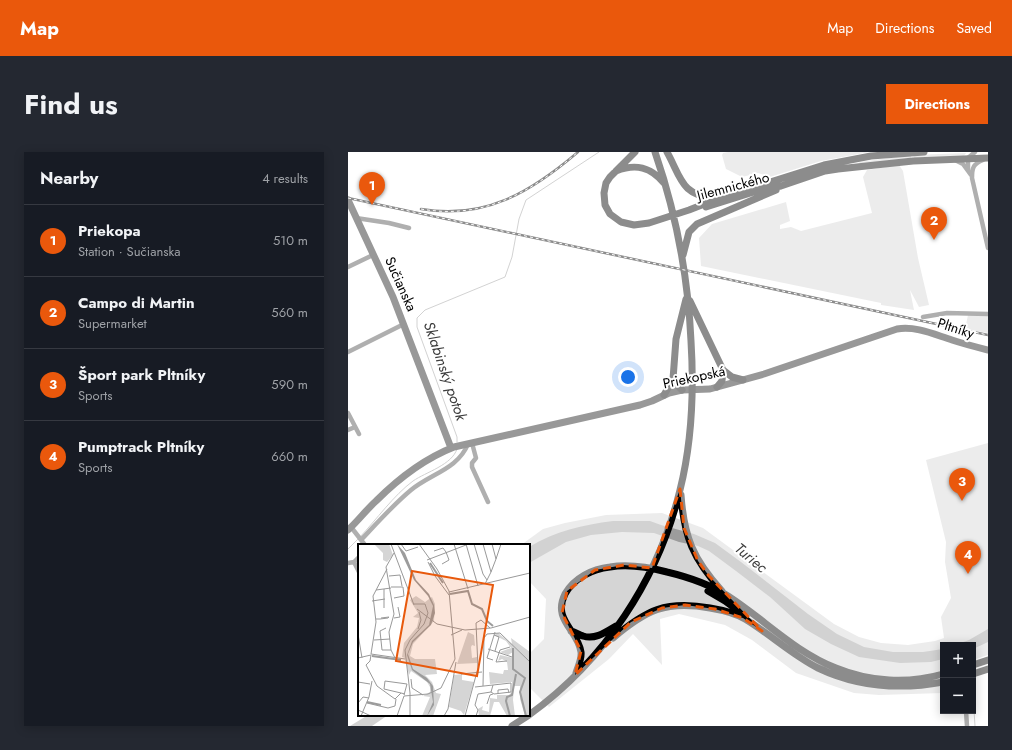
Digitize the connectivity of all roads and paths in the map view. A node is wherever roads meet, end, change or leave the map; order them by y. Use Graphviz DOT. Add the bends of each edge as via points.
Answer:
graph roads {
  1 [pos="635,152"];
  2 [pos="655,152"];
  3 [pos="667,152"];
  4 [pos="924,152"];
  5 [pos="975,152"];
  6 [pos="952,158"];
  7 [pos="968,158"];
  8 [pos="988,158"];
  9 [pos="968,170"];
  10 [pos="614,172"];
  11 [pos="972,178"];
  12 [pos="665,184"];
  13 [pos="781,186"];
  14 [pos="717,198"];
  15 [pos="348,200"];
  16 [pos="689,210"];
  17 [pos="353,213"];
  18 [pos="409,228"];
  19 [pos="988,248"];
  20 [pos="373,255"];
  21 [pos="683,258"];
  22 [pos="348,267"];
  23 [pos="688,295"];
  24 [pos="988,314"];
  25 [pos="923,317"];
  26 [pos="404,324"];
  27 [pos="917,329"];
  28 [pos="988,350"];
  29 [pos="348,352"];
  30 [pos="723,370"];
  31 [pos="673,378"];
  32 [pos="743,380"];
  33 [pos="717,387"];
  34 [pos="682,390"];
  35 [pos="664,395"];
  36 [pos="348,413"];
  37 [pos="355,427"];
  38 [pos="348,430"];
  39 [pos="359,434"];
  40 [pos="468,444"];
  41 [pos="452,448"];
  42 [pos="680,489"];
  43 [pos="488,502"];
  44 [pos="350,528"];
  45 [pos="361,540"];
  46 [pos="364,544"];
  47 [pos="358,558"];
  48 [pos="354,562"];
  49 [pos="348,563"];
  50 [pos="358,570"];
  51 [pos="691,580"];
  52 [pos="728,596"];
  53 [pos="618,625"];
  54 [pos="571,631"];
  55 [pos="762,631"];
  56 [pos="601,648"];
  57 [pos="988,660"];
  58 [pos="976,664"];
  59 [pos="986,670"];
  60 [pos="976,673"];
  61 [pos="575,675"];
  62 [pos="940,675"];
  63 [pos="974,678"];
  64 [pos="940,683"];
  65 [pos="530,714"];
  66 [pos="966,714"];
  67 [pos="527,716"];
  68 [pos="967,725"];
  69 [pos="512,726"];
  1 -- 10 [label="main road"];
  2 -- 12 [label="main road"];
  3 -- 14 [label="main road" via="688,189 699,196"];
  4 -- 14 [label="main road, Jilemnického" via="840,161"];
  5 -- 7 [label="street"];
  6 -- 7 [label="main road, Jilemnického"];
  6 -- 9 [label="street"];
  6 -- 13 [label="main road, Jilemnického" via="825,171"];
  7 -- 8 [label="main road, Jilemnického"];
  7 -- 9 [label="street"];
  8 -- 11 [label="street, Jilemnického" via="973,166"];
  9 -- 11 [label="street"];
  10 -- 12 [label="main road" via="631,167 647,169 657,174"];
  10 -- 16 [label="main road" via="606,184 604,199 610,214 621,222 642,225"];
  11 -- 19 [label="street"];
  12 -- 21 [label="main road"];
  13 -- 16 [label="main road, Jilemnického"];
  13 -- 21 [label="main road" via="697,224 689,232"];
  14 -- 16 [label="main road, Jilemnického"];
  15 -- 17 [label="street, Sučianska"];
  17 -- 18 [label="street"];
  17 -- 20 [label="street, Sučianska"];
  20 -- 22 [label="street"];
  20 -- 26 [label="street, Sučianska"];
  21 -- 23 [label="main road"];
  23 -- 30 [label="main road"];
  23 -- 31 [label="main road" via="676,339"];
  23 -- 42 [label="main road" via="692,398"];
  24 -- 25 [label="street"];
  26 -- 29 [label="street"];
  26 -- 41 [label="street, Sučianska"];
  27 -- 28 [label="street, Pltníky" via="964,345"];
  27 -- 32 [label="street, Priekopská" via="890,330"];
  30 -- 32 [label="main road" via="732,377"];
  30 -- 33 [label="main road" via="722,382"];
  31 -- 34 [label="main road"];
  31 -- 35 [label="main road"];
  32 -- 33 [label="street, Priekopská"];
  33 -- 34 [label="street, Priekopská"];
  34 -- 35 [label="street, Priekopská"];
  35 -- 40 [label="street, Priekopská" via="640,405"];
  36 -- 37 [label="street"];
  37 -- 38 [label="street"];
  37 -- 39 [label="street"];
  40 -- 41 [label="street, Priekopská"];
  40 -- 43 [label="street" via="476,458 472,467"];
  40 -- 45 [label="street" via="458,460 412,489"];
  41 -- 44 [label="street, Priekopská" via="428,460 402,478 375,501"];
  42 -- 52 [label="main road" via="686,535 694,554 709,576"];
  42 -- 53 [label="main road" via="662,547 644,584"];
  44 -- 45 [label="street"];
  45 -- 46 [label="street"];
  47 -- 48 [label="street"];
  48 -- 49 [label="street"];
  48 -- 50 [label="street"];
  51 -- 52 [label="main road"];
  51 -- 54 [label="main road" via="658,569 633,566 595,570 572,585 564,596 563,618"];
  51 -- 55 [label="main road" via="725,601"];
  52 -- 62 [label="main road" via="800,650 844,671 873,678 898,680"];
  53 -- 54 [label="main road" via="604,634 591,637"];
  53 -- 56 [label="main road"];
  54 -- 61 [label="main road" via="581,651"];
  55 -- 56 [label="main road" via="743,618 726,612 699,606 673,606 650,612 631,622"];
  55 -- 64 [label="main road" via="808,662 842,677 891,687"];
  56 -- 61 [label="main road"];
  57 -- 58 [label="main road"];
  59 -- 60 [label="main road"];
  59 -- 63 [label="main road"];
  61 -- 65 [label="main road"];
  66 -- 68 [label="street"];
  67 -- 69 [label="main road"];
}
